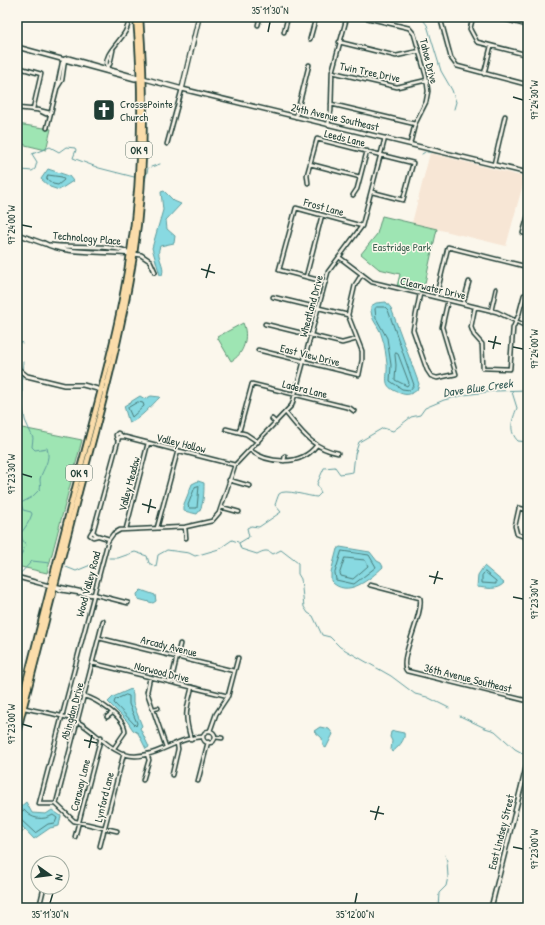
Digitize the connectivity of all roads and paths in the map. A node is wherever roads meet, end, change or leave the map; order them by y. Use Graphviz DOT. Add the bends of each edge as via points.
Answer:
graph roads {
  1 [pos="129,17"];
  2 [pos="136,17"];
  3 [pos="140,17"];
  4 [pos="199,17"];
  5 [pos="260,17"];
  6 [pos="288,17"];
  7 [pos="316,17"];
  8 [pos="347,17"];
  9 [pos="364,17"];
  10 [pos="440,17"];
  11 [pos="473,17"];
  12 [pos="497,17"];
  13 [pos="258,25"];
  14 [pos="528,25"];
  15 [pos="284,32"];
  16 [pos="310,39"];
  17 [pos="339,42"];
  18 [pos="491,46"];
  19 [pos="17,47"];
  20 [pos="419,51"];
  21 [pos="528,55"];
  22 [pos="65,59"];
  23 [pos="309,65"];
  24 [pos="17,67"];
  25 [pos="107,68"];
  26 [pos="332,72"];
  27 [pos="484,74"];
  28 [pos="141,78"];
  29 [pos="427,80"];
  30 [pos="525,84"];
  31 [pos="182,89"];
  32 [pos="331,104"];
  33 [pos="17,108"];
  34 [pos="33,109"];
  35 [pos="50,113"];
  36 [pos="505,116"];
  37 [pos="296,117"];
  38 [pos="415,124"];
  39 [pos="328,125"];
  40 [pos="47,128"];
  41 [pos="385,138"];
  42 [pos="167,144"];
  43 [pos="410,144"];
  44 [pos="366,151"];
  45 [pos="382,155"];
  46 [pos="310,164"];
  47 [pos="494,164"];
  48 [pos="528,173"];
  49 [pos="360,177"];
  50 [pos="308,183"];
  51 [pos="372,192"];
  52 [pos="353,195"];
  53 [pos="322,215"];
  54 [pos="528,216"];
  55 [pos="362,226"];
  56 [pos="17,234"];
  57 [pos="528,234"];
  58 [pos="131,253"];
  59 [pos="339,257"];
  60 [pos="528,267"];
  61 [pos="155,272"];
  62 [pos="362,274"];
  63 [pos="306,277"];
  64 [pos="326,282"];
  65 [pos="469,282"];
  66 [pos="496,289"];
  67 [pos="420,294"];
  68 [pos="524,295"];
  69 [pos="273,297"];
  70 [pos="436,297"];
  71 [pos="448,300"];
  72 [pos="463,304"];
  73 [pos="475,307"];
  74 [pos="319,308"];
  75 [pos="491,310"];
  76 [pos="348,314"];
  77 [pos="516,321"];
  78 [pos="265,324"];
  79 [pos="528,327"];
  80 [pos="310,335"];
  81 [pos="357,339"];
  82 [pos="258,350"];
  83 [pos="304,361"];
  84 [pos="18,370"];
  85 [pos="103,390"];
  86 [pos="296,395"];
  87 [pos="354,411"];
  88 [pos="286,413"];
  89 [pos="272,419"];
  90 [pos="276,423"];
  91 [pos="226,429"];
  92 [pos="239,432"];
  93 [pos="258,442"];
  94 [pos="148,443"];
  95 [pos="316,446"];
  96 [pos="178,450"];
  97 [pos="250,450"];
  98 [pos="338,453"];
  99 [pos="285,456"];
  100 [pos="284,462"];
  101 [pos="235,465"];
  102 [pos="229,480"];
  103 [pos="250,486"];
  104 [pos="221,507"];
  105 [pos="528,510"];
  106 [pos="239,512"];
  107 [pos="185,527"];
  108 [pos="157,528"];
  109 [pos="126,529"];
  110 [pos="186,538"];
  111 [pos="528,538"];
  112 [pos="109,539"];
  113 [pos="17,577"];
  114 [pos="370,585"];
  115 [pos="53,586"];
  116 [pos="93,595"];
  117 [pos="128,603"];
  118 [pos="103,621"];
  119 [pos="99,638"];
  120 [pos="180,644"];
  121 [pos="177,656"];
  122 [pos="238,658"];
  123 [pos="92,663"];
  124 [pos="234,671"];
  125 [pos="150,677"];
  126 [pos="170,682"];
  127 [pos="192,687"];
  128 [pos="84,696"];
  129 [pos="228,696"];
  130 [pos="528,701"];
  131 [pos="24,708"];
  132 [pos="158,708"];
  133 [pos="154,709"];
  134 [pos="112,713"];
  135 [pos="17,717"];
  136 [pos="62,717"];
  137 [pos="107,717"];
  138 [pos="77,722"];
  139 [pos="210,731"];
  140 [pos="17,733"];
  141 [pos="100,737"];
  142 [pos="203,737"];
  143 [pos="215,737"];
  144 [pos="191,738"];
  145 [pos="222,738"];
  146 [pos="208,742"];
  147 [pos="177,743"];
  148 [pos="166,747"];
  149 [pos="114,748"];
  150 [pos="124,753"];
  151 [pos="147,754"];
  152 [pos="528,760"];
  153 [pos="172,775"];
  154 [pos="143,780"];
  155 [pos="198,781"];
  156 [pos="56,804"];
  157 [pos="79,822"];
  158 [pos="104,828"];
  159 [pos="117,831"];
  160 [pos="75,837"];
  161 [pos="100,846"];
  162 [pos="42,895"];
  163 [pos="39,908"];
  164 [pos="491,908"];
  1 -- 25 [label="street" via="127,32 107,58"];
  2 -- 28 [label="highway, OK 9"];
  3 -- 28 [label="highway, OK 9"];
  4 -- 31 [label="main road"];
  5 -- 13 [label="street"];
  6 -- 15 [label="street"];
  7 -- 16 [label="street"];
  8 -- 17 [label="street"];
  9 -- 20 [label="street, Tahoe Drive" via="410,28"];
  10 -- 27 [label="street" via="454,63"];
  11 -- 18 [label="street" via="470,30 473,37 479,43"];
  12 -- 14 [label="street"];
  17 -- 20 [label="street" via="396,56"];
  17 -- 26 [label="street"];
  18 -- 21 [label="street"];
  18 -- 27 [label="street"];
  19 -- 22 [label="street, 24th Avenue Southeast"];
  20 -- 29 [label="street, Tahoe Drive"];
  22 -- 25 [label="street, 24th Avenue Southeast"];
  22 -- 28 [label="street, 24th Avenue Southeast" via="68,62"];
  22 -- 35 [label="street"];
  23 -- 37 [label="street"];
  24 -- 34 [label="street" via="41,74"];
  25 -- 28 [label="street, 24th Avenue Southeast"];
  26 -- 29 [label="street, Twin Tree Drive" via="399,87"];
  26 -- 32 [label="street"];
  27 -- 30 [label="street"];
  28 -- 31 [label="main road, 24th Avenue Southeast"];
  28 -- 58 [label="highway, OK 9" via="139,163"];
  29 -- 38 [label="street, Tahoe Drive" via="427,99"];
  31 -- 37 [label="street, 24th Avenue Southeast"];
  31 -- 42 [label="street"];
  32 -- 38 [label="street"];
  32 -- 39 [label="street"];
  33 -- 34 [label="street"];
  34 -- 35 [label="street"];
  35 -- 40 [label="street"];
  36 -- 47 [label="street"];
  37 -- 39 [label="street, 24th Avenue Southeast"];
  38 -- 43 [label="street, Tahoe Drive"];
  39 -- 41 [label="street, 24th Avenue Southeast"];
  41 -- 43 [label="street, 24th Avenue Southeast"];
  41 -- 45 [label="street, Wheatland Drive"];
  43 -- 47 [label="street, 24th Avenue Southeast"];
  44 -- 45 [label="street, Leeds Lane"];
  44 -- 46 [label="street, Leeds Lane" via="317,140"];
  44 -- 49 [label="street"];
  45 -- 51 [label="street, Wheatland Drive"];
  45 -- 51 [label="street, Leeds Lane" via="412,163 403,200"];
  46 -- 49 [label="street"];
  46 -- 50 [label="street, Leeds Lane"];
  47 -- 48 [label="street, 24th Avenue Southeast"];
  49 -- 52 [label="street"];
  51 -- 55 [label="street, Wheatland Drive"];
  53 -- 55 [label="street, Frost Lane"];
  53 -- 63 [label="street"];
  53 -- 63 [label="street, Frost Lane" via="296,208 279,270"];
  54 -- 57 [label="street" via="523,233"];
  55 -- 59 [label="street, Wheatland Drive"];
  56 -- 58 [label="street, Technology Place" via="62,247 103,248 126,250"];
  58 -- 61 [label="street, Technology Place" via="148,258"];
  58 -- 85 [label="highway, OK 9"];
  59 -- 62 [label="street, Clearwater Drive"];
  59 -- 64 [label="street, Wheatland Drive" via="330,269"];
  60 -- 70 [label="street" via="448,247"];
  62 -- 67 [label="street, Clearwater Drive" via="375,283"];
  62 -- 76 [label="street" via="355,285"];
  63 -- 64 [label="street"];
  64 -- 74 [label="street, Wheatland Drive"];
  65 -- 72 [label="street"];
  66 -- 75 [label="street"];
  67 -- 70 [label="street, Clearwater Drive"];
  67 -- 71 [label="street" via="414,332 427,370 436,378 456,374 442,327"];
  68 -- 77 [label="street"];
  69 -- 74 [label="street"];
  70 -- 71 [label="street, Clearwater Drive"];
  71 -- 72 [label="street, Clearwater Drive"];
  72 -- 73 [label="street, Clearwater Drive"];
  73 -- 75 [label="street, Clearwater Drive"];
  73 -- 77 [label="street" via="471,327 482,344 483,368 510,369 513,328"];
  74 -- 76 [label="street"];
  74 -- 80 [label="street, Wheatland Drive"];
  75 -- 77 [label="street, Clearwater Drive"];
  76 -- 81 [label="street"];
  77 -- 79 [label="street, Clearwater Drive"];
  78 -- 80 [label="street"];
  80 -- 81 [label="street" via="342,343"];
  80 -- 83 [label="street, Wheatland Drive"];
  81 -- 83 [label="street, East View Drive" via="363,357 359,375"];
  82 -- 83 [label="street, East View Drive"];
  83 -- 86 [label="street, Wheatland Drive"];
  84 -- 85 [label="street" via="64,386 83,385"];
  85 -- 115 [label="highway, OK 9"];
  86 -- 87 [label="street, Ladera Lane"];
  86 -- 88 [label="street, Wood Valley Road"];
  86 -- 92 [label="street, Ladera Lane" via="252,384"];
  88 -- 90 [label="street, Wood Valley Road"];
  88 -- 95 [label="street"];
  89 -- 90 [label="street"];
  90 -- 93 [label="street, Wood Valley Road"];
  91 -- 92 [label="street"];
  92 -- 93 [label="street"];
  93 -- 97 [label="street, Wood Valley Road"];
  94 -- 96 [label="street, Valley Hollow"];
  94 -- 109 [label="street, Valley Meadow"];
  94 -- 112 [label="street, Valley Hollow" via="123,436 117,440 94,530 96,536"];
  95 -- 98 [label="street"];
  95 -- 100 [label="street" via="293,460"];
  96 -- 101 [label="street, Valley Hollow"];
  96 -- 108 [label="street"];
  97 -- 100 [label="street" via="265,458"];
  97 -- 101 [label="street, Wood Valley Road"];
  99 -- 100 [label="street"];
  101 -- 102 [label="street, Wood Valley Road"];
  102 -- 103 [label="street"];
  102 -- 104 [label="street, Wood Valley Road"];
  104 -- 106 [label="street"];
  104 -- 107 [label="street, Wood Valley Road" via="212,521"];
  105 -- 111 [label="street" via="519,508 515,526 517,534"];
  107 -- 108 [label="street, Wood Valley Road"];
  107 -- 110 [label="street"];
  108 -- 109 [label="street, Wood Valley Road"];
  109 -- 112 [label="street, Wood Valley Road" via="115,532"];
  112 -- 116 [label="street, Wood Valley Road"];
  113 -- 115 [label="street"];
  114 -- 130 [label="street, 36th Avenue Southeast" via="420,598 404,664 405,670"];
  115 -- 116 [label="street"];
  115 -- 131 [label="highway, OK 9"];
  115 -- 135 [label="highway, OK 9"];
  116 -- 117 [label="street"];
  116 -- 136 [label="street, Wood Valley Road"];
  118 -- 119 [label="street, Abingdon Drive"];
  119 -- 121 [label="street, Arcady Avenue"];
  119 -- 123 [label="street, Abingdon Drive"];
  120 -- 121 [label="street"];
  121 -- 124 [label="street, Arcady Avenue"];
  121 -- 126 [label="street"];
  122 -- 124 [label="street"];
  123 -- 125 [label="street, Norwood Drive"];
  123 -- 128 [label="street, Abingdon Drive"];
  124 -- 129 [label="street"];
  125 -- 126 [label="street, Norwood Drive"];
  125 -- 133 [label="street" via="147,692"];
  126 -- 127 [label="street, Norwood Drive"];
  127 -- 129 [label="street, Norwood Drive"];
  127 -- 144 [label="street" via="186,722"];
  128 -- 134 [label="street" via="100,702"];
  128 -- 138 [label="street, Abingdon Drive"];
  129 -- 139 [label="street"];
  131 -- 136 [label="street"];
  131 -- 140 [label="highway, OK 9"];
  132 -- 133 [label="street"];
  133 -- 148 [label="street"];
  134 -- 137 [label="street"];
  134 -- 149 [label="street" via="125,728"];
  136 -- 138 [label="street"];
  136 -- 156 [label="street, Wood Valley Road" via="39,804"];
  138 -- 141 [label="street"];
  138 -- 156 [label="street, Abingdon Drive"];
  139 -- 142 [label="street" via="205,732"];
  139 -- 143 [label="street"];
  141 -- 149 [label="street"];
  141 -- 157 [label="street, Caraway Lane"];
  142 -- 144 [label="street"];
  142 -- 146 [label="street"];
  143 -- 145 [label="street"];
  143 -- 146 [label="street"];
  144 -- 147 [label="street"];
  146 -- 155 [label="street"];
  147 -- 148 [label="street"];
  147 -- 153 [label="street" via="178,750"];
  148 -- 151 [label="street"];
  149 -- 150 [label="street"];
  150 -- 151 [label="street" via="135,756"];
  150 -- 158 [label="street, Lynford Lane"];
  151 -- 154 [label="street" via="149,760"];
  152 -- 164 [label="street, East Lindsey Street"];
  156 -- 157 [label="street" via="68,816"];
  157 -- 158 [label="street"];
  157 -- 160 [label="street, Caraway Lane"];
  158 -- 159 [label="street"];
  158 -- 161 [label="street, Lynford Lane"];
  162 -- 163 [label="street"];
}
